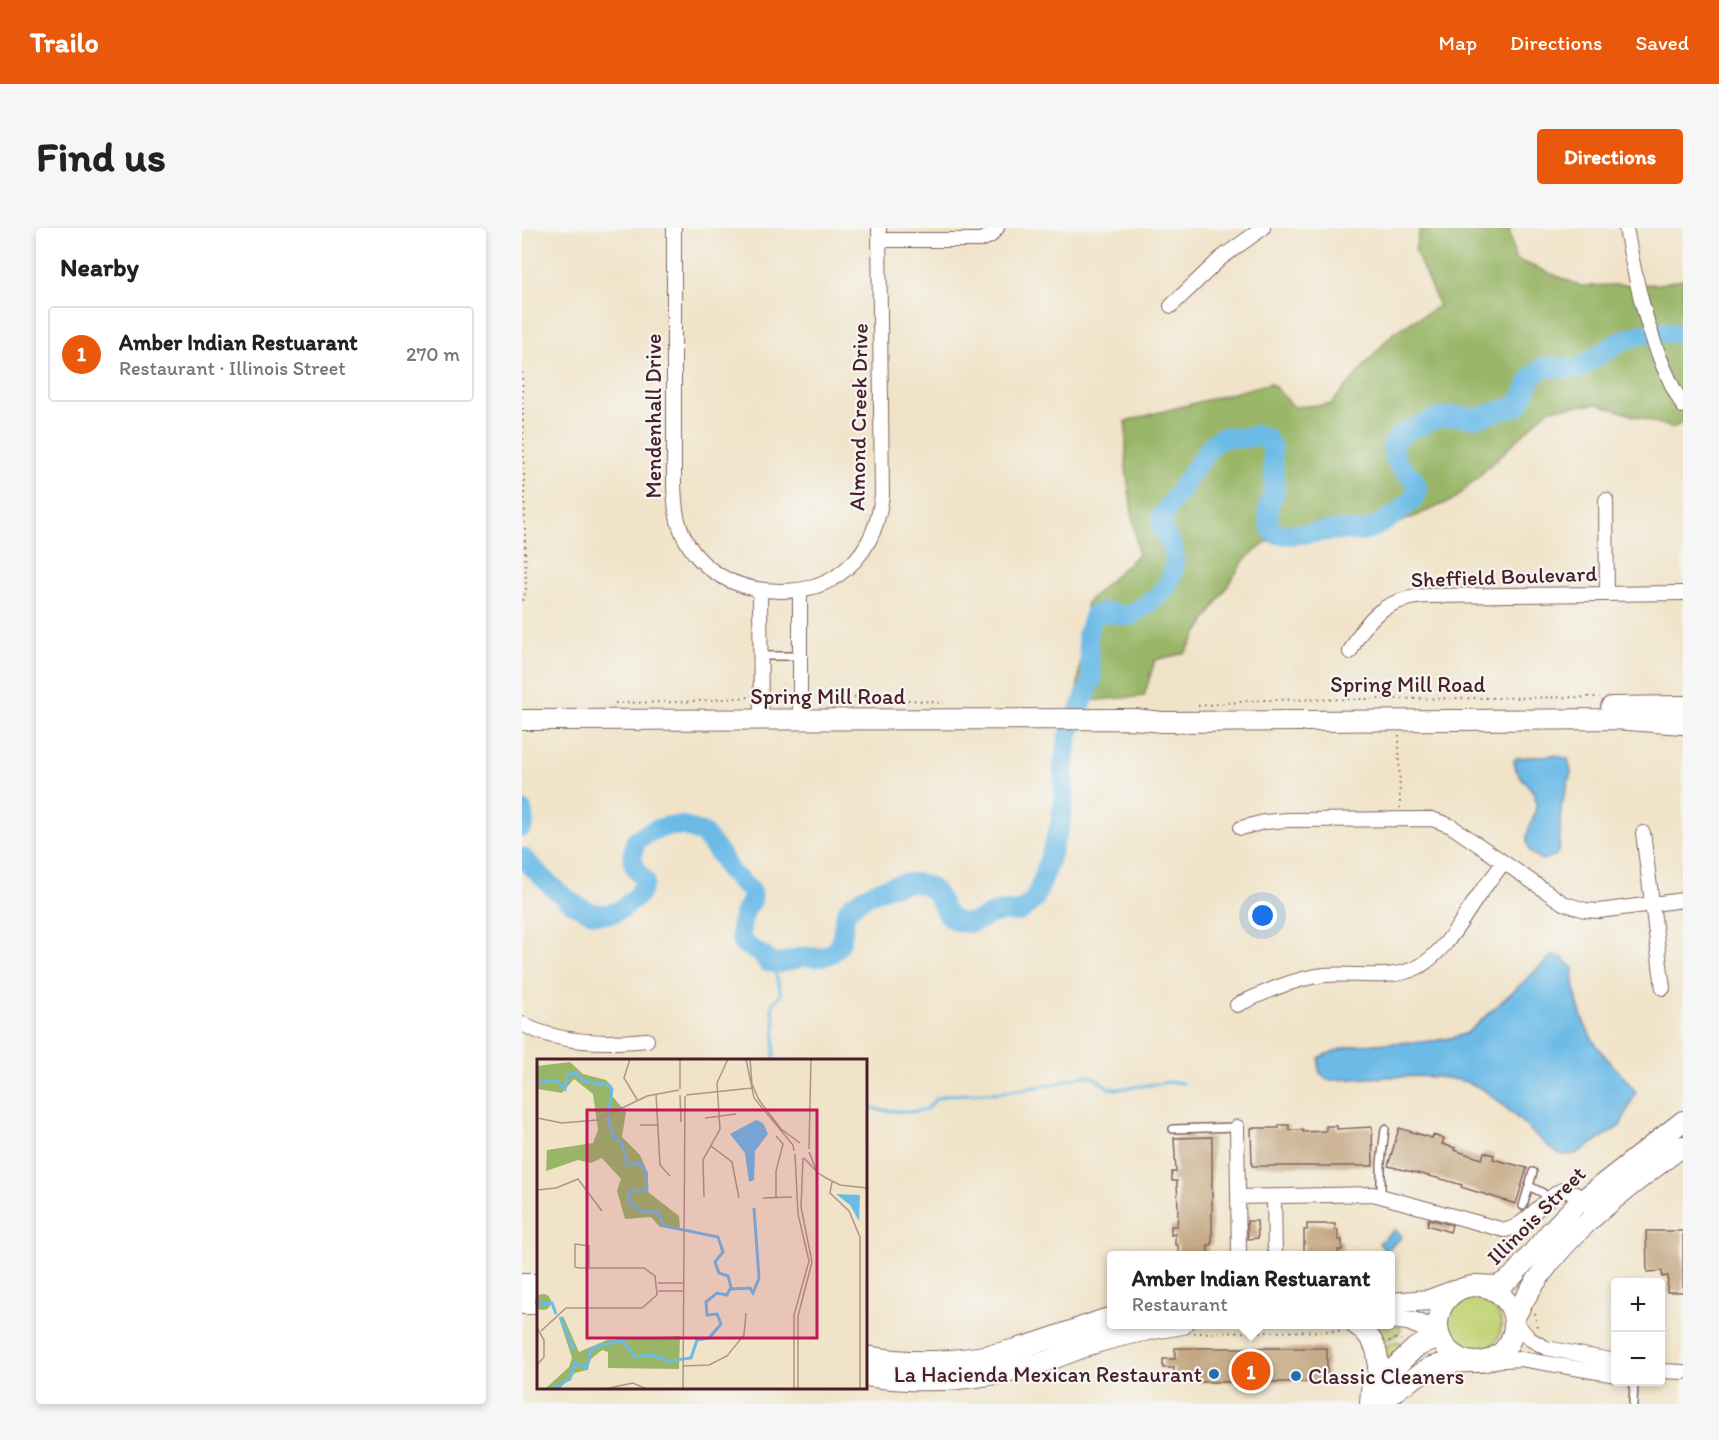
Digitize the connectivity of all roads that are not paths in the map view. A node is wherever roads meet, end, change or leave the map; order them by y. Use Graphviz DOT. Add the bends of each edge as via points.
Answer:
graph roads {
  1 [pos="674,228"];
  2 [pos="997,228"];
  3 [pos="1263,228"];
  4 [pos="1626,228"];
  5 [pos="879,234"];
  6 [pos="1171,306"];
  7 [pos="1683,406"];
  8 [pos="1606,500"];
  9 [pos="760,591"];
  10 [pos="800,591"];
  11 [pos="1683,593"];
  12 [pos="1607,594"];
  13 [pos="1350,652"];
  14 [pos="760,656"];
  15 [pos="800,656"];
  16 [pos="1683,706"];
  17 [pos="522,720"];
  18 [pos="761,720"];
  19 [pos="1134,720"];
  20 [pos="800,721"];
  21 [pos="1683,724"];
  22 [pos="1241,828"];
  23 [pos="1642,833"];
  24 [pos="1503,862"];
  25 [pos="1683,900"];
  26 [pos="1652,904"];
  27 [pos="1663,988"];
  28 [pos="1237,1005"];
  29 [pos="522,1024"];
  30 [pos="647,1040"];
  31 [pos="1683,1121"];
  32 [pos="1237,1127"];
  33 [pos="1173,1129"];
  34 [pos="1385,1129"];
  35 [pos="1683,1146"];
  36 [pos="1533,1172"];
  37 [pos="1529,1186"];
  38 [pos="1381,1195"];
  39 [pos="1274,1196"];
  40 [pos="1238,1197"];
  41 [pos="1551,1197"];
  42 [pos="1523,1206"];
  43 [pos="1588,1207"];
  44 [pos="1567,1214"];
  45 [pos="1239,1251"];
  46 [pos="1275,1251"];
  47 [pos="1467,1287"];
  48 [pos="1395,1303"];
  49 [pos="1107,1319"];
  50 [pos="1395,1319"];
  51 [pos="1514,1320"];
  52 [pos="1150,1329"];
  53 [pos="1150,1329"];
  54 [pos="1185,1329"];
  55 [pos="1353,1329"];
  56 [pos="1439,1334"];
  57 [pos="867,1356"];
  58 [pos="1611,1360"];
  59 [pos="1479,1361"];
  60 [pos="1665,1371"];
  61 [pos="1683,1372"];
  62 [pos="1611,1374"];
  63 [pos="867,1376"];
  64 [pos="1634,1386"];
  65 [pos="1372,1398"];
  66 [pos="1633,1404"];
  1 -- 9 [label="street, Mendenhall Drive" via="675,509 681,531 703,564 738,585"];
  2 -- 5 [label="street, Almond Creek Drive" via="980,240"];
  3 -- 6 [label="street" via="1221,258"];
  4 -- 7 [label="street" via="1642,306 1661,361"];
  5 -- 10 [label="street, Almond Creek Drive" via="879,520 861,554 849,566 836,577"];
  8 -- 12 [label="street"];
  9 -- 10 [label="street, Mendenhall Drive"];
  9 -- 14 [label="street"];
  10 -- 15 [label="street"];
  11 -- 12 [label="street, Sheffield Boulevard"];
  12 -- 13 [label="street, Sheffield Boulevard" via="1403,599 1376,614 1363,627"];
  14 -- 15 [label="lane"];
  14 -- 18 [label="street"];
  15 -- 20 [label="street"];
  16 -- 19 [label="street, Spring Mill Road" via="1245,708"];
  17 -- 18 [label="street, Spring Mill Road"];
  18 -- 20 [label="street, Spring Mill Road"];
  19 -- 20 [label="street, Spring Mill Road"];
  19 -- 21 [label="street, Spring Mill Road" via="1614,719"];
  22 -- 24 [label="street" via="1288,820 1431,819 1451,826"];
  23 -- 26 [label="street"];
  24 -- 26 [label="street" via="1563,903 1585,910"];
  24 -- 28 [label="street" via="1443,946 1418,967 1390,974 1298,979"];
  25 -- 26 [label="street"];
  26 -- 27 [label="street"];
  29 -- 30 [label="street" via="569,1040"];
  31 -- 43 [label="street, Illinois Street"];
  32 -- 33 [label="lane"];
  32 -- 40 [label="street"];
  34 -- 38 [label="lane"];
  35 -- 43 [label="street, Illinois Street"];
  36 -- 37 [label="lane"];
  37 -- 41 [label="lane"];
  37 -- 42 [label="lane"];
  38 -- 39 [label="street"];
  38 -- 41 [label="street" via="1504,1230 1515,1227"];
  39 -- 40 [label="street"];
  39 -- 46 [label="street"];
  40 -- 45 [label="street"];
  41 -- 43 [label="street" via="1565,1190"];
  41 -- 44 [label="street" via="1561,1200"];
  43 -- 44 [label="street, Illinois Street"];
  43 -- 51 [label="street, Illinois Street" via="1574,1234 1544,1271"];
  44 -- 47 [label="street, Illinois Street" via="1512,1277 1498,1286"];
  47 -- 48 [label="street, Illinois Street" via="1430,1300"];
  47 -- 51 [label="street" via="1498,1292 1509,1304"];
  47 -- 56 [label="street" via="1445,1301 1438,1316"];
  49 -- 57 [label="street" via="1014,1350 975,1357 913,1361"];
  50 -- 56 [label="street"];
  51 -- 58 [label="street" via="1530,1339 1546,1348"];
  51 -- 59 [label="street" via="1508,1346 1497,1356"];
  52 -- 63 [label="street" via="993,1375 931,1381"];
  53 -- 54 [label="street"];
  55 -- 65 [label="street" via="1371,1337 1378,1350"];
  56 -- 59 [label="street" via="1450,1353 1461,1360"];
  56 -- 65 [label="street" via="1415,1348"];
  59 -- 62 [label="street" via="1527,1360"];
  59 -- 65 [label="street" via="1431,1367 1384,1401"];
  60 -- 61 [label="street"];
  64 -- 66 [label="lane"];
}
